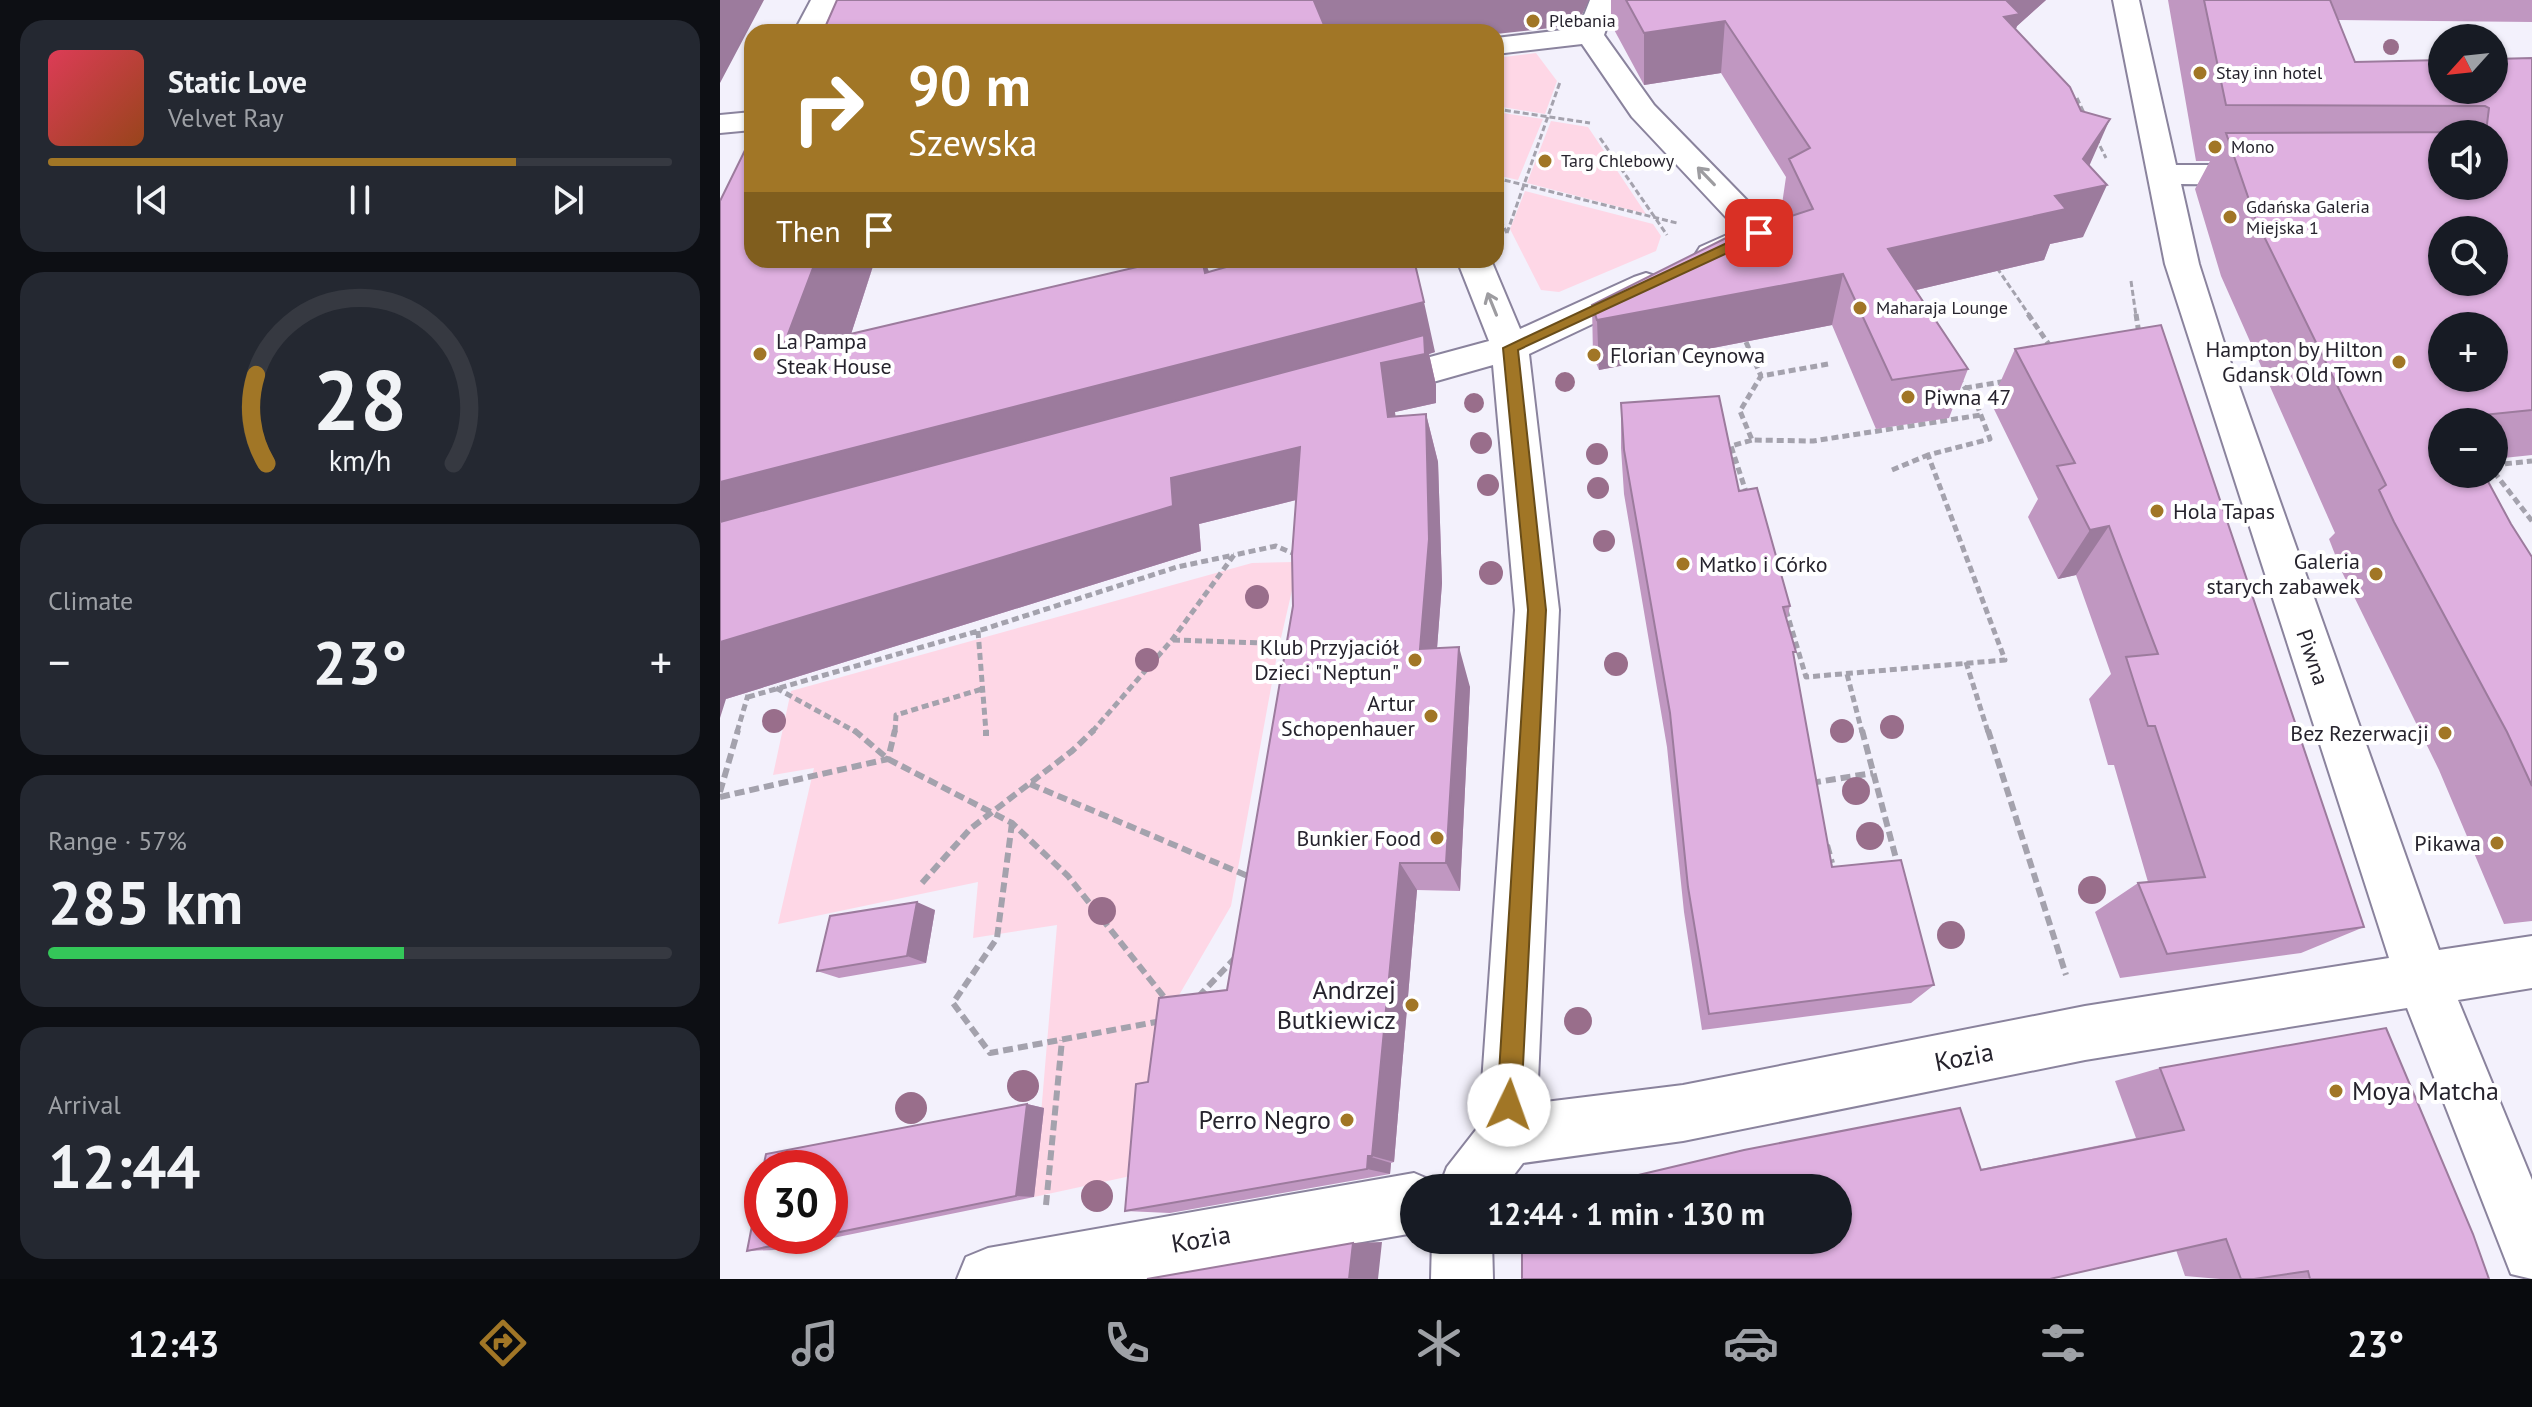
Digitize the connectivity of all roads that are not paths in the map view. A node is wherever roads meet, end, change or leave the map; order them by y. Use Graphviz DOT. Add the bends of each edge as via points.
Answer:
graph roads {
  1 [pos="824,0"];
  2 [pos="1603,0"];
  3 [pos="2126,0"];
  4 [pos="812,24"];
  5 [pos="1590,35"];
  6 [pos="1504,45"];
  7 [pos="720,124"];
  8 [pos="744,136"];
  9 [pos="2162,174"];
  10 [pos="2300,176"];
  11 [pos="1477,268"];
  12 [pos="1510,348"];
  13 [pos="1339,395"];
  14 [pos="2532,962"];
  15 [pos="2422,978"];
  16 [pos="1507,1136"];
  17 [pos="1478,1174"];
  18 [pos="1400,1205"];
  19 [pos="2532,1253"];
  20 [pos="1462,1254"];
  21 [pos="1012,1273"];
  22 [pos="1462,1279"];
  1 -- 4 [label="street"];
  2 -- 5 [label="street"];
  3 -- 9 [label="street, Piwna"];
  5 -- 6 [label="street"];
  12 -- 5 [label="street, one-way" via="1759,233 1643,111"];
  7 -- 8 [label="street"];
  9 -- 10 [label="street"];
  9 -- 15 [label="street, Piwna" via="2209,352"];
  12 -- 11 [label="street, one-way"];
  12 -- 13 [label="street"];
  12 -- 16 [label="street" via="1537,610"];
  14 -- 15 [label="street, Kozia"];
  15 -- 16 [label="street, Kozia" via="2070,1036 1683,1113"];
  15 -- 19 [label="street, Piwna"];
  16 -- 17 [label="street"];
  18 -- 21 [label="street, Kozia"];
  20 -- 22 [label="street"];
}
